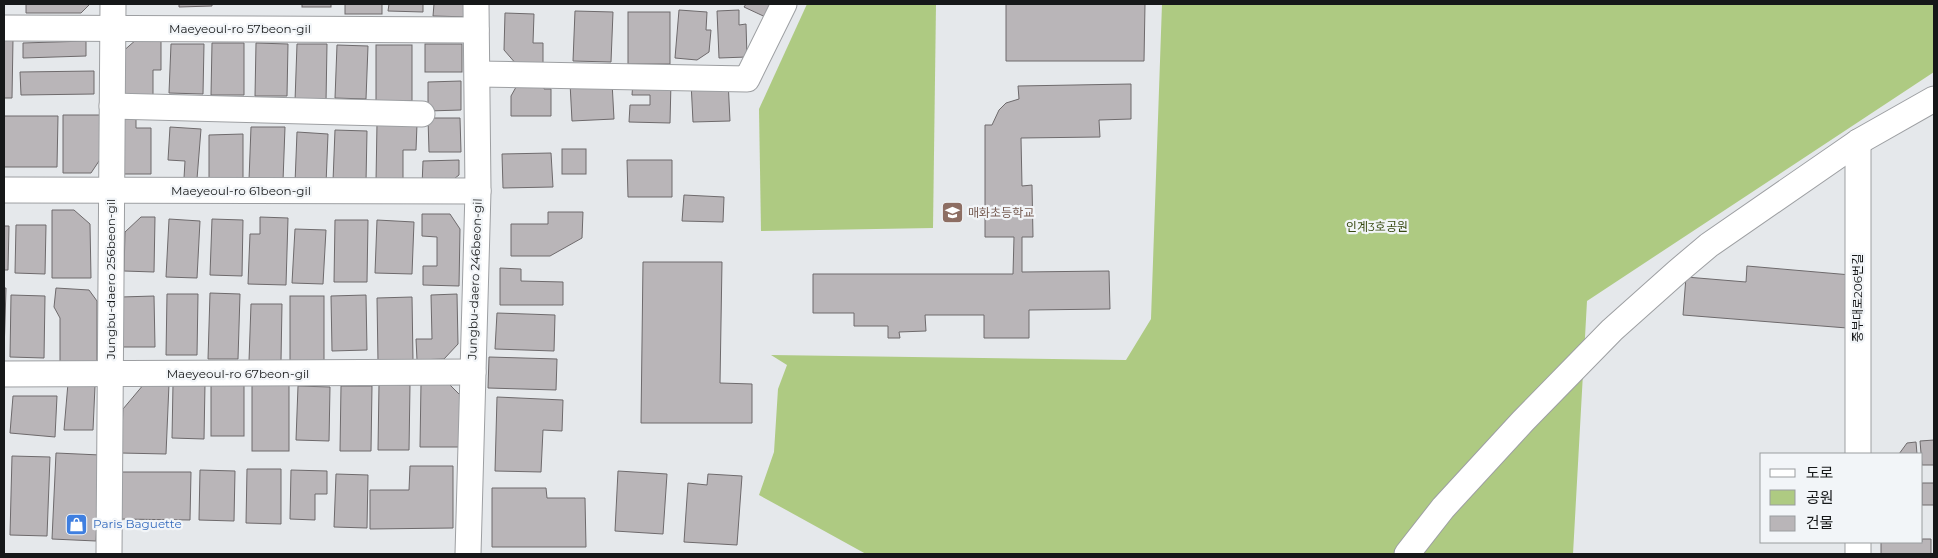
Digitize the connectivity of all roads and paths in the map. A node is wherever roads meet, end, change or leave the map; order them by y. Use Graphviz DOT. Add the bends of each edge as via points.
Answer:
graph roads {
  1 [pos="113,4"];
  2 [pos="476,4"];
  3 [pos="784,4"];
  4 [pos="4,28"];
  5 [pos="113,28"];
  6 [pos="476,30"];
  7 [pos="478,74"];
  8 [pos="1934,99"];
  9 [pos="112,106"];
  10 [pos="422,114"];
  11 [pos="1858,142"];
  12 [pos="4,190"];
  13 [pos="111,190"];
  14 [pos="478,191"];
  15 [pos="473,372"];
  16 [pos="4,374"];
  17 [pos="110,374"];
  18 [pos="1858,453"];
  19 [pos="109,554"];
  20 [pos="468,554"];
  21 [pos="1407,554"];
  1 -- 5 [label="street, Jungbu-daero 256beon-gil"];
  2 -- 6 [label="street, Jungbu-daero 246beon-gil"];
  3 -- 7 [label="street" via="747,79"];
  4 -- 5 [label="street, Maeyeoul-ro 57beon-gil"];
  5 -- 6 [label="street, Maeyeoul-ro 57beon-gil"];
  5 -- 9 [label="street, Jungbu-daero 256beon-gil"];
  6 -- 7 [label="street, Jungbu-daero 246beon-gil"];
  7 -- 14 [label="street, Jungbu-daero 246beon-gil"];
  8 -- 11 [label="street"];
  9 -- 10 [label="street"];
  9 -- 13 [label="street, Jungbu-daero 256beon-gil"];
  11 -- 18 [label="street, 중부대로206번길"];
  11 -- 21 [label="street" via="1709,245 1612,330 1495,450"];
  12 -- 13 [label="street, Maeyeoul-ro 61beon-gil"];
  13 -- 14 [label="street, Maeyeoul-ro 61beon-gil"];
  13 -- 17 [label="street, Jungbu-daero 256beon-gil"];
  14 -- 15 [label="street, Jungbu-daero 246beon-gil"];
  15 -- 17 [label="street, Maeyeoul-ro 67beon-gil"];
  15 -- 20 [label="street, Jungbu-daero 246beon-gil"];
  16 -- 17 [label="street, Maeyeoul-ro 67beon-gil"];
  17 -- 19 [label="street, Jungbu-daero 256beon-gil"];
}
